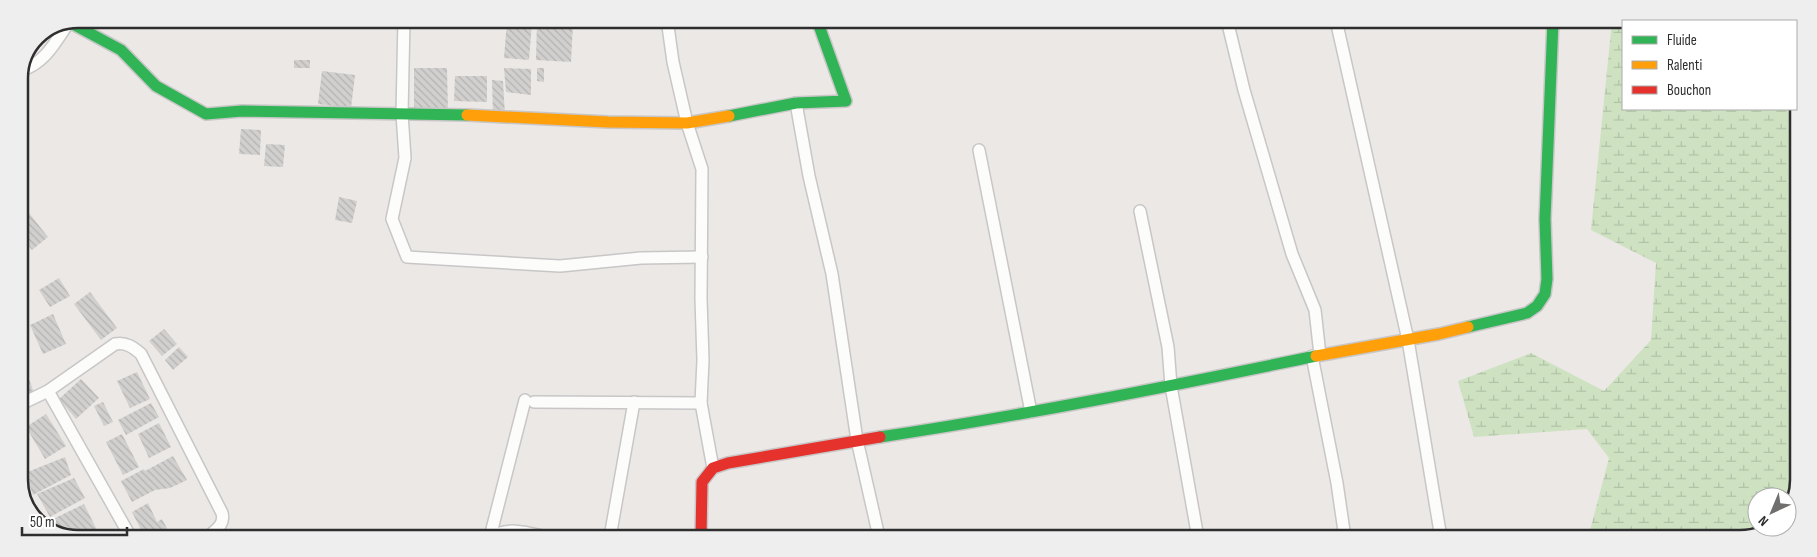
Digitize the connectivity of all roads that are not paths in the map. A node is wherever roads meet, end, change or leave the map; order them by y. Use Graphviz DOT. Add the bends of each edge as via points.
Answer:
graph roads {
  1 [pos="80,28"];
  2 [pos="404,28"];
  3 [pos="666,28"];
  4 [pos="820,28"];
  5 [pos="1229,28"];
  6 [pos="1338,28"];
  7 [pos="1552,28"];
  8 [pos="64,29"];
  9 [pos="28,68"];
  10 [pos="796,103"];
  11 [pos="402,114"];
  12 [pos="687,123"];
  13 [pos="979,150"];
  14 [pos="1140,211"];
  15 [pos="702,258"];
  16 [pos="1408,340"];
  17 [pos="1316,356"];
  18 [pos="1171,386"];
  19 [pos="48,391"];
  20 [pos="28,401"];
  21 [pos="634,402"];
  22 [pos="701,403"];
  23 [pos="1031,412"];
  24 [pos="857,440"];
  25 [pos="713,468"];
  26 [pos="127,530"];
  27 [pos="216,530"];
  28 [pos="492,530"];
  29 [pos="611,530"];
  30 [pos="701,530"];
  31 [pos="877,530"];
  32 [pos="1197,530"];
  33 [pos="1344,530"];
  34 [pos="1441,530"];
  1 -- 11 [label="street" via="121,50 156,86 206,114 242,111"];
  2 -- 11 [label="street"];
  3 -- 12 [label="street"];
  4 -- 10 [label="street" via="846,101"];
  5 -- 17 [label="street" via="1292,254 1315,310"];
  6 -- 16 [label="street"];
  7 -- 16 [label="street" via="1545,294 1527,313"];
  8 -- 9 [label="street" via="45,56"];
  10 -- 12 [label="street"];
  10 -- 24 [label="street" via="832,274"];
  11 -- 12 [label="street"];
  11 -- 15 [label="street" via="405,158 392,219 407,257 560,266 641,258"];
  12 -- 15 [label="street" via="702,169"];
  13 -- 23 [label="street"];
  14 -- 18 [label="street" via="1168,346"];
  15 -- 22 [label="street"];
  16 -- 17 [label="street"];
  16 -- 34 [label="street"];
  17 -- 18 [label="street"];
  17 -- 33 [label="street"];
  18 -- 23 [label="street"];
  18 -- 32 [label="street"];
  19 -- 20 [label="street"];
  19 -- 26 [label="street"];
  19 -- 27 [label="street" via="115,344 131,346 141,354 222,512 221,525"];
  21 -- 22 [label="street"];
  21 -- 28 [label="street" via="529,401"];
  21 -- 29 [label="street"];
  22 -- 25 [label="street"];
  23 -- 24 [label="street"];
  24 -- 25 [label="street"];
  24 -- 31 [label="street"];
  25 -- 30 [label="street" via="702,482"];
}
